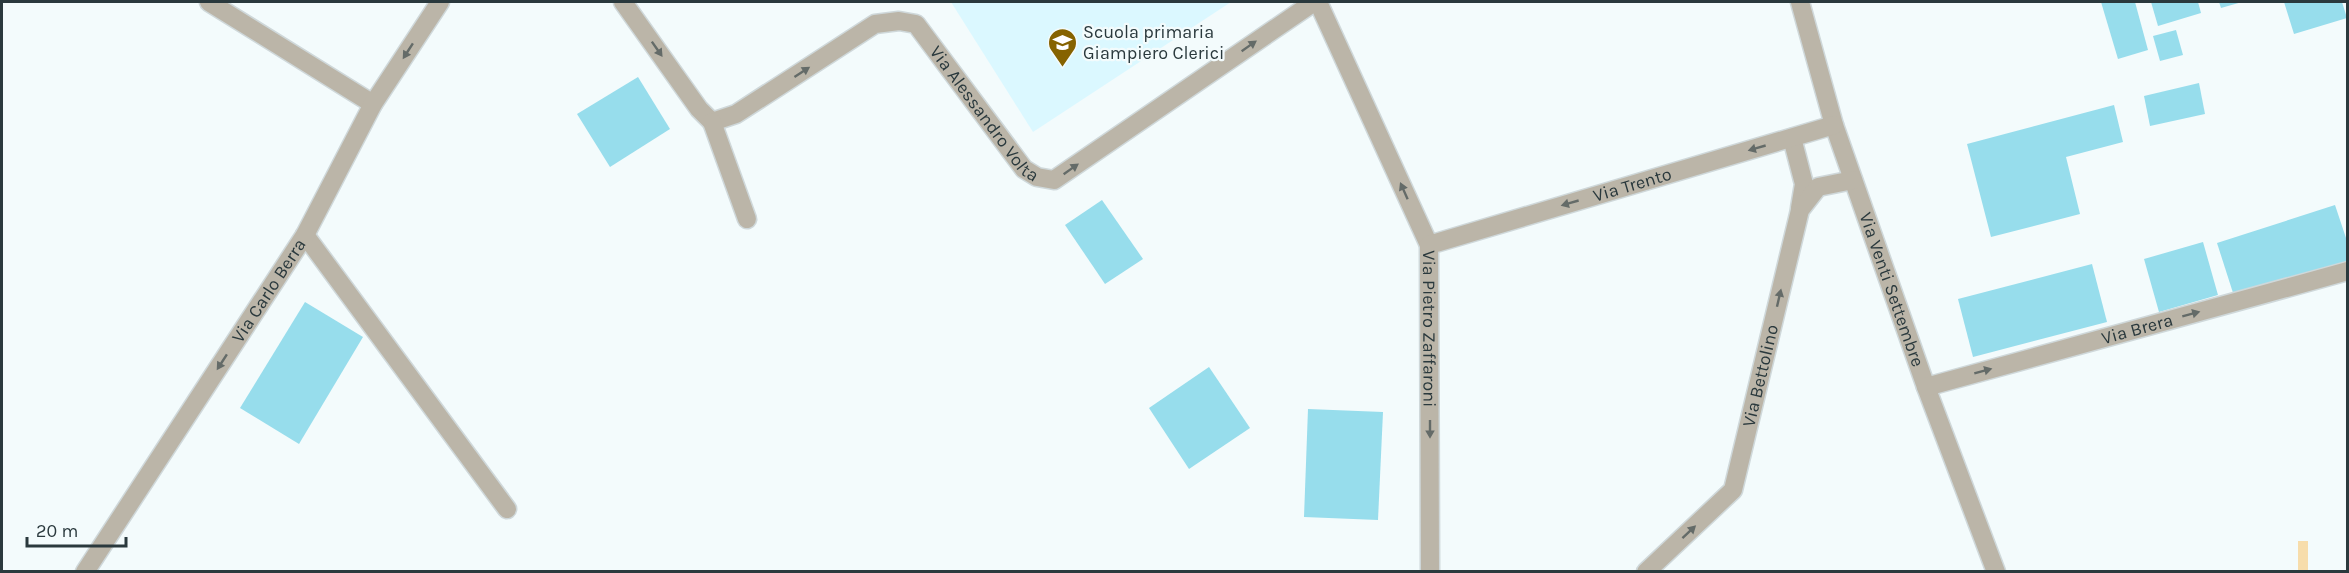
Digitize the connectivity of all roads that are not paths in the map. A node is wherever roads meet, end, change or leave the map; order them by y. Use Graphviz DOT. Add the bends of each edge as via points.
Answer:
graph roads {
  1 [pos="209,2"];
  2 [pos="440,2"];
  3 [pos="623,2"];
  4 [pos="1316,2"];
  5 [pos="1800,2"];
  6 [pos="373,104"];
  7 [pos="712,122"];
  8 [pos="1834,125"];
  9 [pos="1792,138"];
  10 [pos="1853,180"];
  11 [pos="1800,210"];
  12 [pos="747,219"];
  13 [pos="305,235"];
  14 [pos="1429,245"];
  15 [pos="2348,270"];
  16 [pos="1926,387"];
  17 [pos="507,509"];
  18 [pos="86,572"];
  19 [pos="1430,572"];
  20 [pos="1646,572"];
  21 [pos="1996,572"];
  1 -- 6 [label="street"];
  2 -- 6 [label="street, Via Carlo Berra, one-way"];
  3 -- 7 [label="street, one-way"];
  7 -- 4 [label="street, Via Alessandro Volta, one-way" via="736,114 875,24 899,21 916,24 1024,169 1037,177 1054,180"];
  14 -- 4 [label="street, Via Pietro Zaffaroni, one-way"];
  5 -- 8 [label="street, Via Venti Settembre"];
  6 -- 13 [label="street, Via Carlo Berra"];
  7 -- 12 [label="street"];
  8 -- 9 [label="street, Via Trento"];
  8 -- 10 [label="street, Via Venti Settembre"];
  9 -- 11 [label="street" via="1804,184"];
  9 -- 14 [label="street, Via Trento, one-way"];
  10 -- 11 [label="street, Via Bettolino" via="1818,186"];
  10 -- 16 [label="street, Via Venti Settembre"];
  20 -- 11 [label="street, Via Bettolino, one-way" via="1733,490"];
  13 -- 17 [label="street"];
  13 -- 18 [label="street, Via Carlo Berra, one-way"];
  14 -- 19 [label="street, Via Pietro Zaffaroni, one-way"];
  16 -- 15 [label="street, Via Brera, one-way"];
  16 -- 21 [label="street, Via Venti Settembre"];
}
